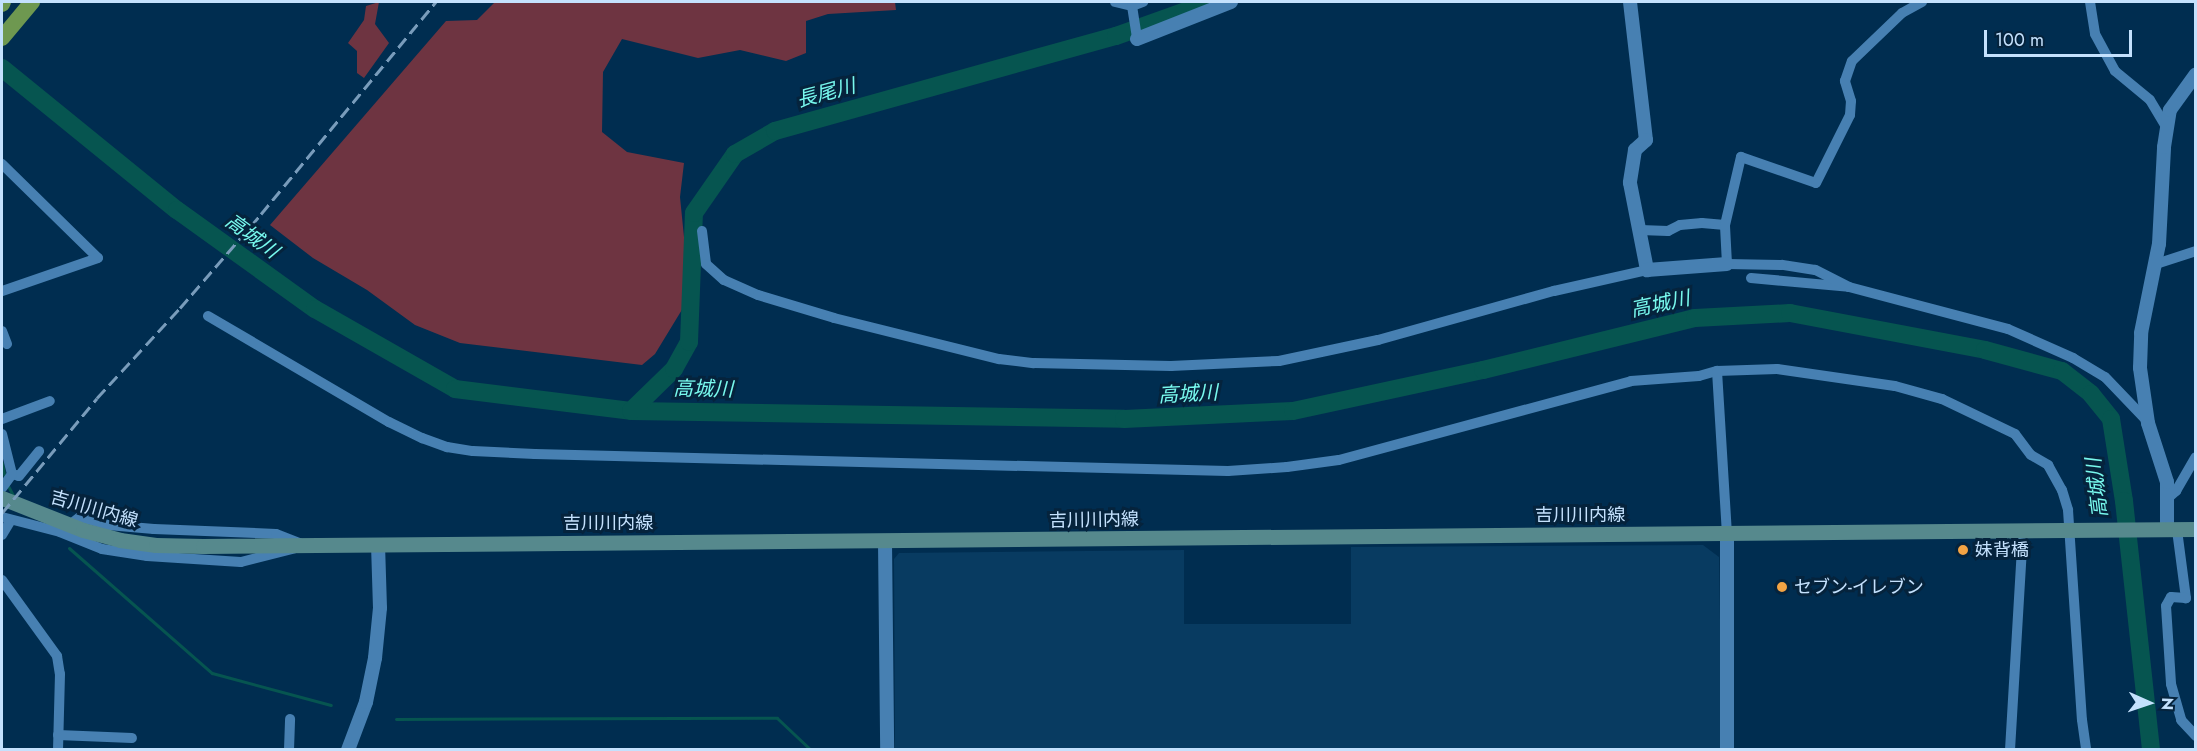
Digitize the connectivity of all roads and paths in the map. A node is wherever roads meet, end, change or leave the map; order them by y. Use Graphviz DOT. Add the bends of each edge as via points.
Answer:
graph roads {
  1 [pos="32,2"];
  2 [pos="1115,2"];
  3 [pos="1232,2"];
  4 [pos="1630,2"];
  5 [pos="1923,2"];
  6 [pos="2090,2"];
  7 [pos="1138,4"];
  8 [pos="1136,37"];
  9 [pos="2,38"];
  10 [pos="2196,74"];
  11 [pos="2166,128"];
  12 [pos="2,164"];
  13 [pos="1725,225"];
  14 [pos="1640,230"];
  15 [pos="702,231"];
  16 [pos="2196,251"];
  17 [pos="1727,264"];
  18 [pos="2156,264"];
  19 [pos="1647,270"];
  20 [pos="1751,278"];
  21 [pos="1849,287"];
  22 [pos="2,291"];
  23 [pos="208,316"];
  24 [pos="2,331"];
  25 [pos="7,344"];
  26 [pos="1717,371"];
  27 [pos="50,401"];
  28 [pos="2,419"];
  29 [pos="2148,423"];
  30 [pos="2,434"];
  31 [pos="39,451"];
  32 [pos="2196,457"];
  33 [pos="5,485"];
  34 [pos="2168,498"];
  35 [pos="6,518"];
  36 [pos="2196,529"];
  37 [pos="2069,530"];
  38 [pos="2172,530"];
  39 [pos="2024,531"];
  40 [pos="60,532"];
  41 [pos="1727,534"];
  42 [pos="2,535"];
  43 [pos="885,542"];
  44 [pos="305,545"];
  45 [pos="378,545"];
  46 [pos="2,580"];
  47 [pos="2191,599"];
  48 [pos="290,719"];
  49 [pos="58,735"];
  50 [pos="2196,736"];
  51 [pos="132,738"];
  52 [pos="58,750"];
  53 [pos="289,750"];
  54 [pos="348,750"];
  55 [pos="887,750"];
  56 [pos="1727,750"];
  57 [pos="2010,750"];
  58 [pos="2086,750"];
  1 -- 9 [label="highway"];
  2 -- 7 [label="street"];
  3 -- 8 [label="street"];
  4 -- 14 [label="street" via="1646,141 1635,150 1630,183"];
  5 -- 13 [label="street" via="1902,13 1852,61 1845,81 1851,101 1850,115 1816,183 1741,157"];
  6 -- 11 [label="street" via="2095,34 2115,71 2150,100"];
  7 -- 8 [label="street"];
  10 -- 11 [label="street" via="2170,110"];
  11 -- 18 [label="street"];
  12 -- 22 [label="street" via="98,258"];
  13 -- 14 [label="street" via="1702,223 1680,225 1668,231"];
  13 -- 17 [label="street"];
  14 -- 19 [label="street"];
  15 -- 19 [label="street" via="706,264 724,280 758,295 999,359 1034,363 1171,366 1279,362"];
  16 -- 18 [label="street"];
  17 -- 19 [label="street"];
  17 -- 21 [label="street" via="1815,270"];
  18 -- 29 [label="street" via="2141,333 2140,368"];
  20 -- 21 [label="street"];
  21 -- 29 [label="street" via="2008,329 2073,358 2105,377"];
  23 -- 26 [label="street" via="422,438 473,451 535,454 1142,471 1287,467 1339,460 1631,381"];
  24 -- 25 [label="street"];
  26 -- 37 [label="street" via="1777,369 1895,386 1942,399 1987,419 2015,434 2031,455 2048,465 2062,490"];
  26 -- 41 [label="street"];
  27 -- 28 [label="street"];
  29 -- 34 [label="street"];
  30 -- 33 [label="street"];
  31 -- 33 [label="street" via="19,476"];
  32 -- 34 [label="street"];
  33 -- 44 [label="main road, 吉川川内線" via="73,526 120,540 156,545"];
  34 -- 38 [label="street"];
  35 -- 40 [label="street"];
  35 -- 42 [label="street"];
  36 -- 38 [label="main road, 吉川川内線"];
  37 -- 38 [label="main road, 吉川川内線"];
  37 -- 39 [label="main road, 吉川川内線"];
  37 -- 58 [label="street"];
  38 -- 47 [label="street"];
  39 -- 41 [label="main road, 吉川川内線"];
  39 -- 57 [label="street"];
  40 -- 44 [label="street" via="102,549 195,561 241,562"];
  40 -- 44 [label="street" via="80,517 108,525 154,529 276,534"];
  41 -- 43 [label="main road, 吉川川内線"];
  41 -- 56 [label="street"];
  43 -- 45 [label="main road, 吉川川内線"];
  43 -- 55 [label="street"];
  44 -- 45 [label="main road, 吉川川内線"];
  45 -- 54 [label="street" via="380,608 375,658 366,702"];
  46 -- 49 [label="street" via="57,656"];
  47 -- 50 [label="street" via="2171,597 2166,606 2170,684 2181,720"];
  48 -- 53 [label="street"];
  49 -- 51 [label="street"];
  49 -- 52 [label="street"];
}
